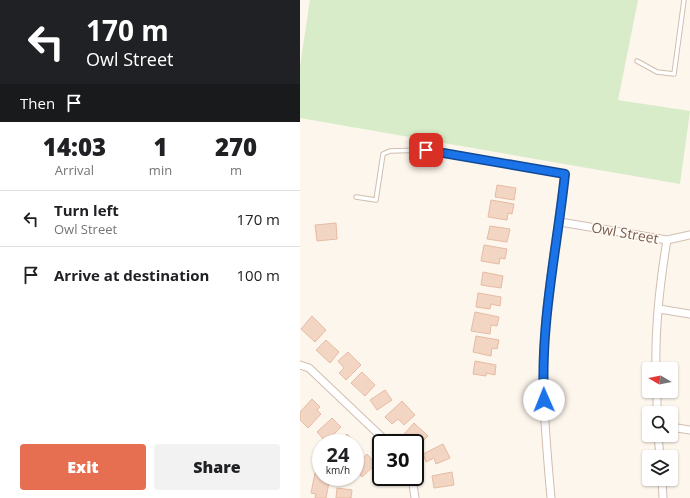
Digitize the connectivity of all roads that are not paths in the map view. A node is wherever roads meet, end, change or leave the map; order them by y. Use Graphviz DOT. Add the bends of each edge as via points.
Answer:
graph roads {
  1 [pos="684,0"];
  2 [pos="637,61"];
  3 [pos="565,174"];
  4 [pos="356,196"];
  5 [pos="560,222"];
  6 [pos="690,235"];
  7 [pos="667,240"];
  8 [pos="659,309"];
  9 [pos="690,314"];
  10 [pos="656,362"];
  11 [pos="300,365"];
  12 [pos="678,428"];
  13 [pos="690,430"];
  14 [pos="379,434"];
  15 [pos="413,486"];
  16 [pos="662,486"];
  17 [pos="415,498"];
  18 [pos="551,498"];
  19 [pos="663,498"];
  1 -- 2 [label="lane" via="674,74 658,72"];
  3 -- 4 [label="lane" via="426,150 390,151 383,154 376,200"];
  3 -- 5 [label="street"];
  5 -- 7 [label="street, Owl Street"];
  5 -- 18 [label="street" via="551,274 544,345 543,387"];
  6 -- 7 [label="street, Owl Street"];
  7 -- 8 [label="street"];
  8 -- 9 [label="street"];
  8 -- 10 [label="street"];
  11 -- 14 [label="street" via="309,368"];
  12 -- 13 [label="street"];
  15 -- 17 [label="street"];
  16 -- 19 [label="street"];
}
